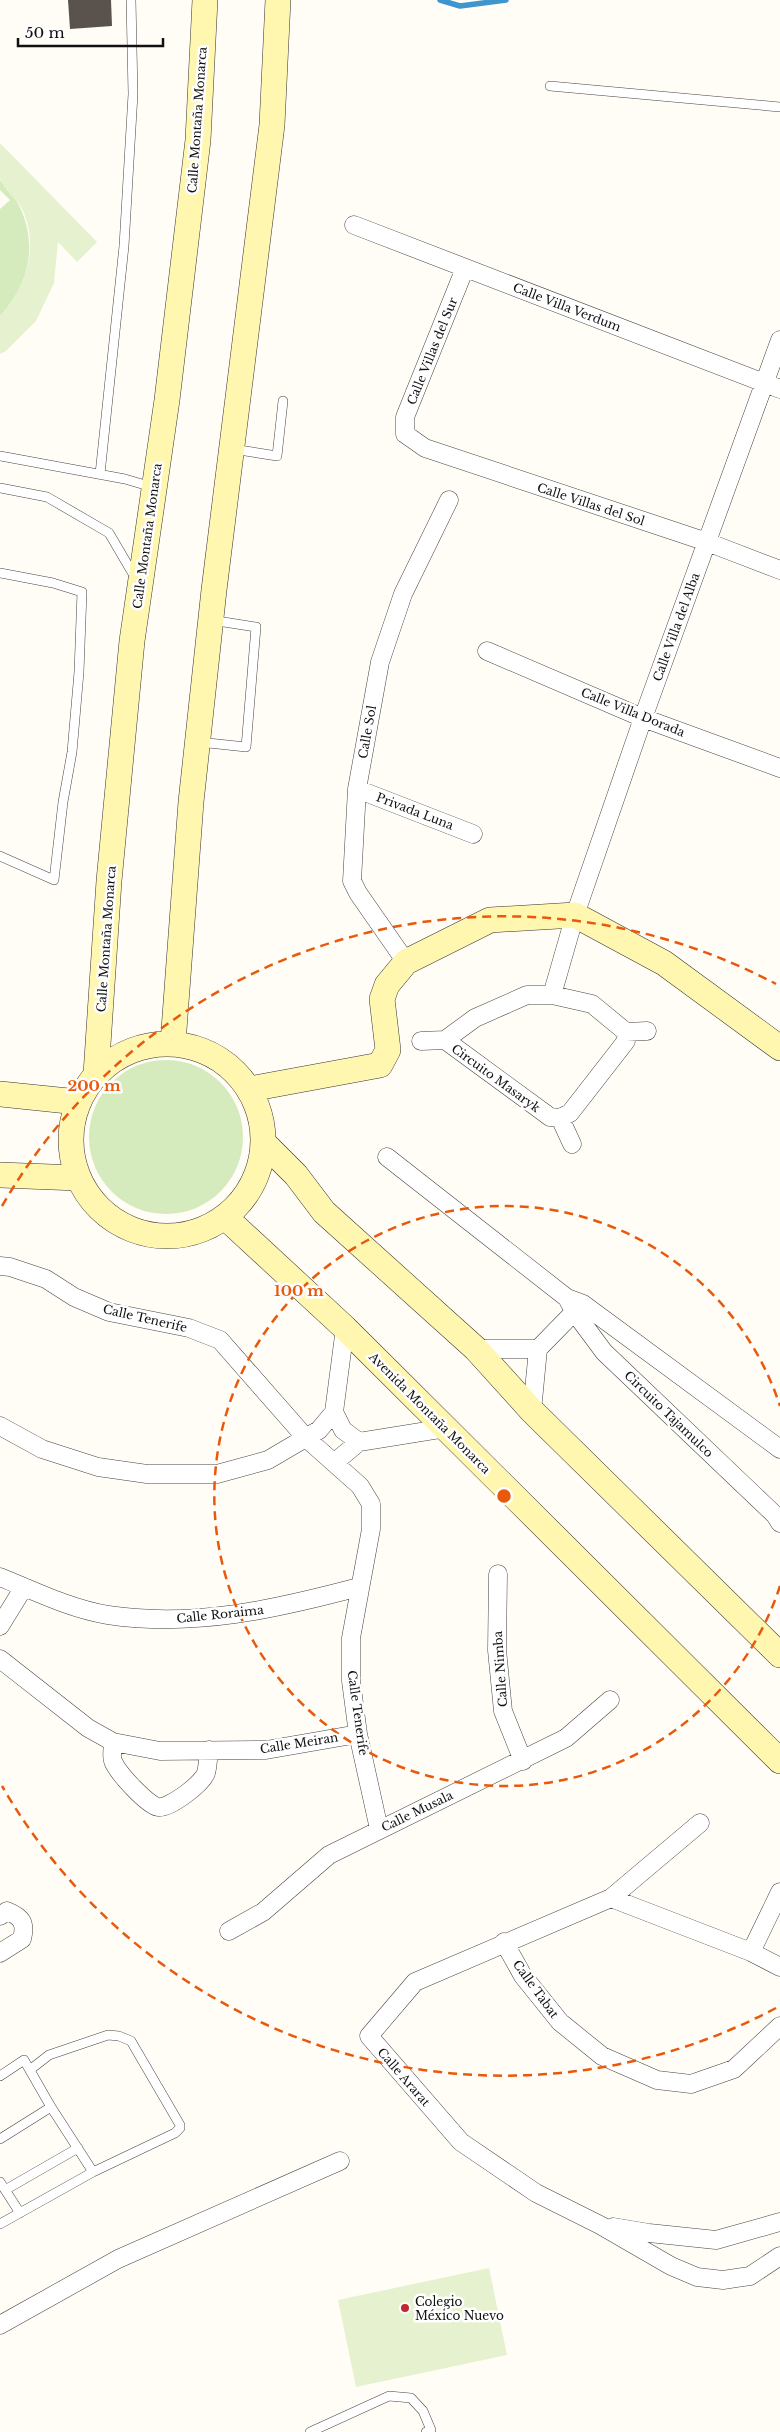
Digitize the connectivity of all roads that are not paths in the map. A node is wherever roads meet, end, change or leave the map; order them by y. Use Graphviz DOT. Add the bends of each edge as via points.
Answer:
graph roads {
  1 [pos="131,0"];
  2 [pos="205,0"];
  3 [pos="278,0"];
  4 [pos="550,86"];
  5 [pos="780,107"];
  6 [pos="354,225"];
  7 [pos="465,268"];
  8 [pos="780,340"];
  9 [pos="772,386"];
  10 [pos="283,401"];
  11 [pos="405,434"];
  12 [pos="232,449"];
  13 [pos="0,456"];
  14 [pos="100,474"];
  15 [pos="0,488"];
  16 [pos="154,488"];
  17 [pos="449,500"];
  18 [pos="707,542"];
  19 [pos="780,570"];
  20 [pos="0,573"];
  21 [pos="140,586"];
  22 [pos="211,620"];
  23 [pos="487,651"];
  24 [pos="643,718"];
  25 [pos="198,742"];
  26 [pos="780,768"];
  27 [pos="357,789"];
  28 [pos="473,834"];
  29 [pos="0,856"];
  30 [pos="575,914"];
  31 [pos="406,962"];
  32 [pos="552,995"];
  33 [pos="647,1031"];
  34 [pos="626,1032"];
  35 [pos="445,1040"];
  36 [pos="421,1041"];
  37 [pos="173,1043"];
  38 [pos="780,1048"];
  39 [pos="96,1074"];
  40 [pos="250,1089"];
  41 [pos="0,1094"];
  42 [pos="78,1102"];
  43 [pos="560,1118"];
  44 [pos="264,1143"];
  45 [pos="572,1144"];
  46 [pos="387,1157"];
  47 [pos="0,1175"];
  48 [pos="78,1178"];
  49 [pos="225,1217"];
  50 [pos="0,1266"];
  51 [pos="575,1305"];
  52 [pos="345,1328"];
  53 [pos="476,1349"];
  54 [pos="538,1349"];
  55 [pos="532,1411"];
  56 [pos="334,1412"];
  57 [pos="0,1426"];
  58 [pos="446,1428"];
  59 [pos="306,1438"];
  60 [pos="359,1442"];
  61 [pos="780,1449"];
  62 [pos="335,1462"];
  63 [pos="780,1524"];
  64 [pos="498,1574"];
  65 [pos="0,1577"];
  66 [pos="24,1587"];
  67 [pos="359,1587"];
  68 [pos="0,1626"];
  69 [pos="780,1655"];
  70 [pos="0,1659"];
  71 [pos="610,1700"];
  72 [pos="358,1734"];
  73 [pos="112,1742"];
  74 [pos="209,1750"];
  75 [pos="523,1761"];
  76 [pos="780,1761"];
  77 [pos="700,1823"];
  78 [pos="379,1829"];
  79 [pos="780,1894"];
  80 [pos="611,1898"];
  81 [pos="0,1916"];
  82 [pos="229,1931"];
  83 [pos="504,1942"];
  84 [pos="751,1952"];
  85 [pos="0,1954"];
  86 [pos="780,1968"];
  87 [pos="780,2026"];
  88 [pos="31,2069"];
  89 [pos="0,2076"];
  90 [pos="51,2107"];
  91 [pos="0,2139"];
  92 [pos="78,2148"];
  93 [pos="340,2161"];
  94 [pos="94,2172"];
  95 [pos="2,2186"];
  96 [pos="20,2213"];
  97 [pos="780,2222"];
  98 [pos="0,2224"];
  99 [pos="600,2225"];
  100 [pos="780,2256"];
  101 [pos="0,2325"];
  102 [pos="310,2432"];
  103 [pos="426,2432"];
  1 -- 14 [label="lane" via="132,94 124,246"];
  2 -- 16 [label="main road, Calle Montaña Monarca" via="198,140"];
  3 -- 12 [label="main road" via="272,125"];
  4 -- 5 [label="lane"];
  6 -- 7 [label="street, Calle Villa Verdum"];
  7 -- 9 [label="street, Calle Villa Verdum"];
  7 -- 11 [label="street, Calle Villas del Sur" via="406,417"];
  8 -- 9 [label="street, Calle Villa del Alba"];
  9 -- 18 [label="street, Calle Villa del Alba"];
  10 -- 12 [label="lane" via="277,456"];
  11 -- 18 [label="street, Calle Villas del Sol" via="425,448"];
  12 -- 22 [label="main road"];
  13 -- 14 [label="lane"];
  14 -- 16 [label="lane"];
  15 -- 21 [label="lane" via="47,497 109,534"];
  16 -- 21 [label="main road, Calle Montaña Monarca"];
  17 -- 27 [label="street, Calle Sol" via="403,594 380,662"];
  18 -- 19 [label="street, Calle Villas del Sol"];
  18 -- 24 [label="street, Calle Villa del Alba"];
  20 -- 29 [label="lane" via="82,592 72,752 54,880"];
  21 -- 39 [label="main road, Calle Montaña Monarca" via="109,881"];
  22 -- 25 [label="main road"];
  22 -- 25 [label="lane" via="256,627 246,747"];
  23 -- 24 [label="street, Calle Villa Dorada"];
  24 -- 26 [label="street, Calle Villa Dorada"];
  24 -- 30 [label="street, Calle Villa del Alba"];
  25 -- 37 [label="main road"];
  27 -- 28 [label="street, Privada Luna"];
  27 -- 31 [label="street, Calle Sol" via="352,881"];
  30 -- 31 [label="main road" via="490,920"];
  30 -- 32 [label="street"];
  30 -- 38 [label="main road" via="664,963"];
  31 -- 40 [label="main road" via="387,984 382,999 388,1050 380,1065"];
  32 -- 34 [label="street, Circuito Masaryk" via="592,1004"];
  32 -- 35 [label="street, Circuito Masaryk" via="528,995 475,1018"];
  33 -- 34 [label="street"];
  34 -- 43 [label="street" via="626,1041 570,1113"];
  35 -- 36 [label="street, Circuito Masaryk"];
  35 -- 43 [label="street, Circuito Masaryk" via="550,1117"];
  37 -- 39 [label="main road" via="145,1045 118,1056"];
  37 -- 40 [label="main road" via="203,1050 230,1066"];
  39 -- 42 [label="main road"];
  40 -- 44 [label="main road" via="261,1115"];
  41 -- 42 [label="main road"];
  42 -- 48 [label="main road" via="71,1127 71,1153"];
  43 -- 45 [label="street"];
  44 -- 49 [label="main road" via="258,1171 245,1197"];
  44 -- 53 [label="main road" via="296,1175 324,1212"];
  46 -- 51 [label="street, Circuito Tajamulco"];
  47 -- 48 [label="main road"];
  48 -- 49 [label="main road" via="93,1203 115,1222 142,1233 171,1236 199,1231"];
  49 -- 52 [label="main road, Avenida Montaña Monarca"];
  50 -- 59 [label="street, Calle Tenerife" via="46,1279 74,1298 109,1312 189,1328 220,1340"];
  51 -- 54 [label="street"];
  51 -- 61 [label="street, Circuito Tajamulco"];
  51 -- 63 [label="street, Circuito Tajamulco" via="604,1352 775,1515"];
  52 -- 56 [label="street"];
  52 -- 58 [label="main road, Avenida Montaña Monarca"];
  53 -- 54 [label="street"];
  53 -- 55 [label="main road"];
  54 -- 55 [label="street"];
  55 -- 69 [label="main road"];
  56 -- 59 [label="street" via="319,1430"];
  56 -- 60 [label="street" via="343,1430"];
  57 -- 59 [label="street" via="42,1449 98,1467 147,1474 217,1474 268,1460"];
  58 -- 60 [label="street"];
  58 -- 76 [label="main road, Avenida Montaña Monarca"];
  59 -- 62 [label="street, Calle Tenerife"];
  60 -- 62 [label="street"];
  62 -- 67 [label="street, Calle Tenerife" via="360,1486 371,1504 372,1529"];
  64 -- 75 [label="street, Calle Nimba" via="497,1650 503,1711"];
  65 -- 66 [label="street, Calle Roraima"];
  66 -- 67 [label="street, Calle Roraima" via="107,1615 184,1621 252,1613"];
  66 -- 68 [label="street"];
  67 -- 72 [label="street, Calle Tenerife" via="351,1638 351,1681"];
  70 -- 73 [label="street, Calle Meiran" via="88,1728"];
  71 -- 75 [label="street, Calle Musala" via="566,1738"];
  72 -- 74 [label="street, Calle Meiran" via="266,1750"];
  72 -- 78 [label="street, Calle Tenerife"];
  73 -- 74 [label="street, Calle Meiran" via="160,1750"];
  73 -- 74 [label="street" via="113,1760 120,1772 151,1806 160,1808 170,1805 200,1782 206,1774"];
  75 -- 78 [label="street, Calle Musala"];
  77 -- 80 [label="street, Calle Ararat"];
  78 -- 82 [label="street, Calle Musala" via="329,1855 263,1912"];
  79 -- 84 [label="street"];
  80 -- 83 [label="street, Calle Ararat"];
  80 -- 84 [label="street"];
  81 -- 85 [label="street" via="7,1911 14,1914 25,1927 22,1939"];
  83 -- 87 [label="street, Calle Tabat" via="523,1976 560,2022 602,2056 657,2080 691,2084 734,2069"];
  83 -- 99 [label="street, Calle Ararat" via="415,1982 369,2036 461,2142 536,2193"];
  84 -- 86 [label="street"];
  88 -- 89 [label="lane" via="24,2060"];
  88 -- 90 [label="lane"];
  88 -- 94 [label="lane" via="49,2055 108,2035 131,2042 180,2128"];
  90 -- 91 [label="lane"];
  90 -- 92 [label="lane"];
  92 -- 94 [label="lane"];
  92 -- 95 [label="lane"];
  93 -- 101 [label="street" via="118,2259"];
  94 -- 96 [label="lane"];
  95 -- 96 [label="lane"];
  96 -- 98 [label="lane"];
  97 -- 99 [label="street, Calle Ararat" via="716,2240 649,2234"];
  99 -- 100 [label="street, Calle Ararat" via="671,2266 697,2277 722,2280 750,2276"];
  102 -- 103 [label="lane" via="389,2396 411,2398 424,2411 431,2430"];
}
